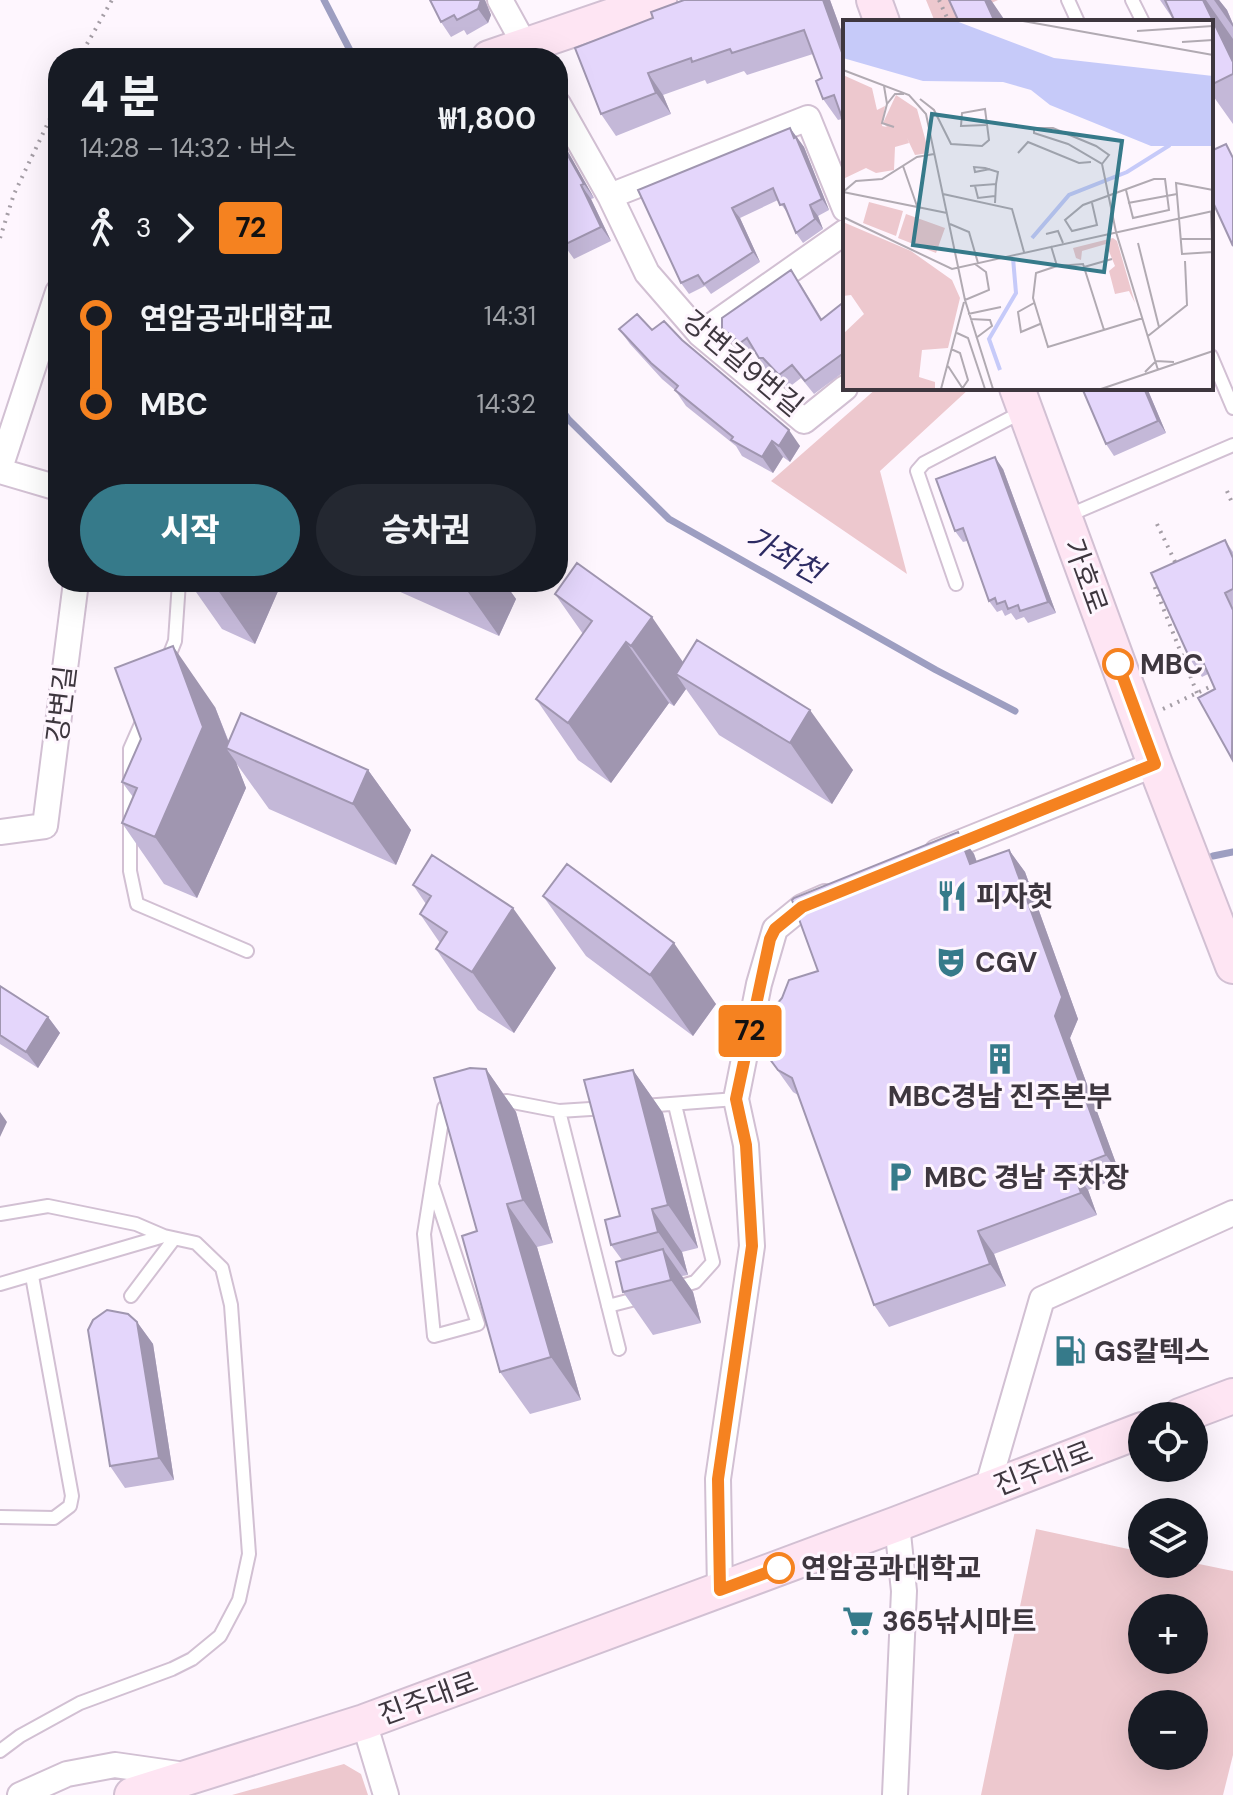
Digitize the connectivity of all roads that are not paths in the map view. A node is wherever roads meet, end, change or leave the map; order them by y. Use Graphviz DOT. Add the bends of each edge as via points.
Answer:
graph roads {
  1 [pos="500,0"];
  2 [pos="659,0"];
  3 [pos="874,0"];
  4 [pos="1068,0"];
  5 [pos="1132,0"];
  6 [pos="881,20"];
  7 [pos="1077,20"];
  8 [pos="1142,20"];
  9 [pos="527,48"];
  10 [pos="539,48"];
  11 [pos="568,122"];
  12 [pos="610,196"];
  13 [pos="843,204"];
  14 [pos="843,233"];
  15 [pos="48,323"];
  16 [pos="700,334"];
  17 [pos="1213,361"];
  18 [pos="843,390"];
  19 [pos="1021,399"];
  20 [pos="1233,408"];
  21 [pos="1233,445"];
  22 [pos="0,469"];
  23 [pos="48,485"];
  24 [pos="1064,517"];
  25 [pos="956,584"];
  26 [pos="75,592"];
  27 [pos="178,592"];
  28 [pos="164,668"];
  29 [pos="147,708"];
  30 [pos="1155,764"];
  31 [pos="0,832"];
  32 [pos="919,859"];
  33 [pos="846,889"];
  34 [pos="247,951"];
  35 [pos="1233,966"];
  36 [pos="736,1099"];
  37 [pos="476,1105"];
  38 [pos="675,1105"];
  39 [pos="460,1106"];
  40 [pos="632,1107"];
  41 [pos="617,1108"];
  42 [pos="559,1111"];
  43 [pos="433,1187"];
  44 [pos="1233,1213"];
  45 [pos="0,1214"];
  46 [pos="169,1238"];
  47 [pos="32,1276"];
  48 [pos="0,1284"];
  49 [pos="131,1296"];
  50 [pos="608,1306"];
  51 [pos="619,1349"];
  52 [pos="1231,1395"];
  53 [pos="1208,1404"];
  54 [pos="1128,1435"];
  55 [pos="987,1489"];
  56 [pos="0,1517"];
  57 [pos="897,1524"];
  58 [pos="720,1590"];
  59 [pos="364,1722"];
  60 [pos="0,1751"];
  61 [pos="196,1776"];
  62 [pos="20,1795"];
  63 [pos="132,1795"];
  64 [pos="386,1795"];
  65 [pos="895,1795"];
  1 -- 9 [label="street"];
  2 -- 10 [label="street"];
  3 -- 6 [label="street"];
  4 -- 7 [label="lane"];
  5 -- 8 [label="lane"];
  11 -- 12 [label="street, 강변길9번길"];
  12 -- 13 [label="street" via="808,118"];
  12 -- 16 [label="street, 강변길9번길" via="647,273"];
  14 -- 16 [label="street"];
  15 -- 22 [label="street"];
  16 -- 18 [label="street, 강변길9번길" via="804,421"];
  17 -- 20 [label="lane"];
  19 -- 24 [label="street, 가호로"];
  19 -- 25 [label="lane" via="917,471"];
  21 -- 24 [label="lane"];
  22 -- 23 [label="street"];
  24 -- 30 [label="street, 가호로"];
  26 -- 31 [label="street, 강변길" via="45,826"];
  27 -- 28 [label="lane" via="175,641"];
  29 -- 34 [label="lane" via="130,749 130,871 137,904"];
  30 -- 32 [label="street"];
  30 -- 35 [label="street, 가호로"];
  33 -- 36 [label="street" via="802,907 775,929"];
  36 -- 38 [label="lane"];
  36 -- 58 [label="street" via="746,1145 752,1246 718,1479"];
  37 -- 42 [label="lane" via="507,1101"];
  38 -- 40 [label="lane"];
  38 -- 50 [label="lane" via="713,1262 695,1282"];
  39 -- 43 [label="lane" via="444,1108"];
  41 -- 42 [label="lane"];
  42 -- 50 [label="lane"];
  43 -- 43 [label="lane" via="424,1234 434,1336 478,1324"];
  44 -- 55 [label="street" via="1042,1299"];
  45 -- 46 [label="lane" via="48,1206 136,1224"];
  46 -- 47 [label="lane"];
  46 -- 49 [label="lane"];
  46 -- 60 [label="lane" via="196,1243 222,1268 229,1289 249,1554 239,1600 220,1636 192,1659 80,1703"];
  47 -- 48 [label="lane"];
  47 -- 56 [label="lane" via="72,1496 70,1506 54,1518"];
  50 -- 51 [label="lane"];
  52 -- 53 [label="street"];
  54 -- 55 [label="street, 진주대로"];
  55 -- 57 [label="street, 진주대로"];
  57 -- 58 [label="street, 진주대로"];
  57 -- 65 [label="street" via="904,1591"];
  58 -- 59 [label="street, 진주대로"];
  59 -- 61 [label="street, 진주대로"];
  59 -- 64 [label="street"];
  61 -- 62 [label="street" via="115,1765 67,1774"];
  61 -- 63 [label="street, 진주대로"];
}
